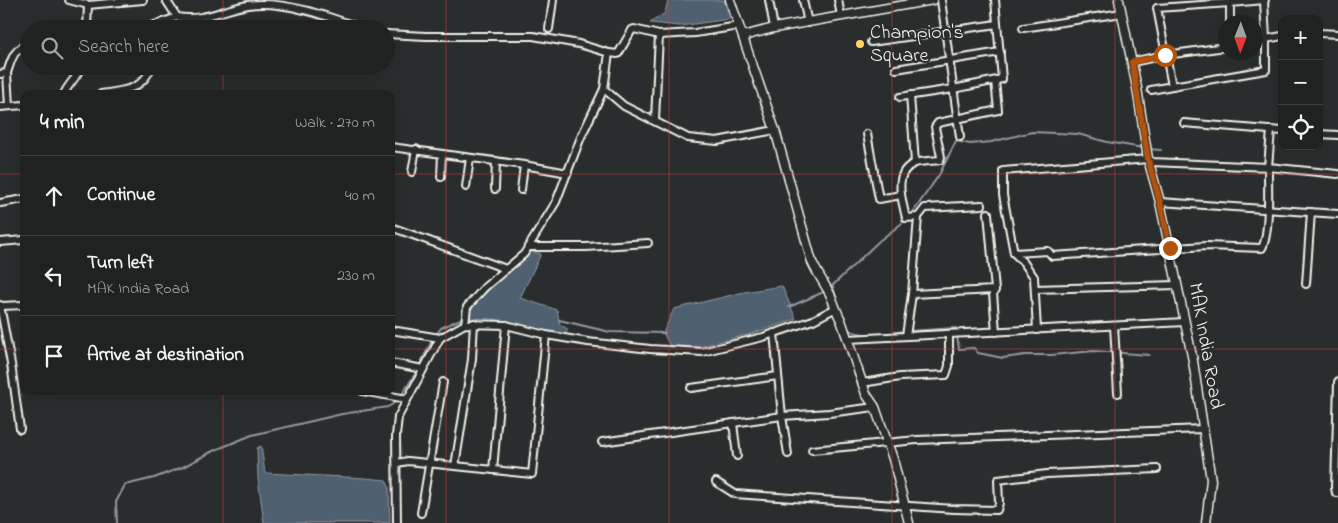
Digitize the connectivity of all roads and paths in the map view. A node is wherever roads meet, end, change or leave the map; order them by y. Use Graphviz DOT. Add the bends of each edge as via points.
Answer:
graph roads {
  1 [pos="142,0"];
  2 [pos="166,0"];
  3 [pos="553,0"];
  4 [pos="730,0"];
  5 [pos="769,0"];
  6 [pos="804,0"];
  7 [pos="838,0"];
  8 [pos="884,0"];
  9 [pos="934,0"];
  10 [pos="940,0"];
  11 [pos="995,0"];
  12 [pos="1119,0"];
  13 [pos="1264,0"];
  14 [pos="73,1"];
  15 [pos="251,2"];
  16 [pos="1230,3"];
  17 [pos="88,5"];
  18 [pos="886,10"];
  19 [pos="1122,13"];
  20 [pos="1230,15"];
  21 [pos="841,16"];
  22 [pos="177,17"];
  23 [pos="88,20"];
  24 [pos="169,20"];
  25 [pos="338,20"];
  26 [pos="808,23"];
  27 [pos="996,24"];
  28 [pos="739,26"];
  29 [pos="774,28"];
  30 [pos="1023,28"];
  31 [pos="550,29"];
  32 [pos="945,32"];
  33 [pos="1323,33"];
  34 [pos="395,34"];
  35 [pos="1338,34"];
  36 [pos="659,35"];
  37 [pos="744,36"];
  38 [pos="1278,37"];
  39 [pos="1266,39"];
  40 [pos="1263,40"];
  41 [pos="871,42"];
  42 [pos="20,48"];
  43 [pos="1218,48"];
  44 [pos="1000,52"];
  45 [pos="609,53"];
  46 [pos="1165,55"];
  47 [pos="949,60"];
  48 [pos="1132,62"];
  49 [pos="896,69"];
  50 [pos="4,73"];
  51 [pos="76,75"];
  52 [pos="149,75"];
  53 [pos="994,81"];
  54 [pos="1172,86"];
  55 [pos="604,89"];
  56 [pos="953,89"];
  57 [pos="66,90"];
  58 [pos="122,90"];
  59 [pos="1151,90"];
  60 [pos="910,95"];
  61 [pos="900,97"];
  62 [pos="20,105"];
  63 [pos="9,106"];
  64 [pos="0,107"];
  65 [pos="958,119"];
  66 [pos="654,120"];
  67 [pos="1184,123"];
  68 [pos="775,130"];
  69 [pos="1271,130"];
  70 [pos="1278,131"];
  71 [pos="867,134"];
  72 [pos="1323,134"];
  73 [pos="1338,136"];
  74 [pos="960,137"];
  75 [pos="395,147"];
  76 [pos="416,150"];
  77 [pos="1147,152"];
  78 [pos="442,154"];
  79 [pos="470,158"];
  80 [pos="496,161"];
  81 [pos="915,163"];
  82 [pos="524,165"];
  83 [pos="1268,167"];
  84 [pos="412,172"];
  85 [pos="568,173"];
  86 [pos="1338,174"];
  87 [pos="441,177"];
  88 [pos="466,187"];
  89 [pos="495,189"];
  90 [pos="521,190"];
  91 [pos="901,194"];
  92 [pos="20,200"];
  93 [pos="1160,202"];
  94 [pos="0,204"];
  95 [pos="982,205"];
  96 [pos="1268,209"];
  97 [pos="1311,212"];
  98 [pos="988,214"];
  99 [pos="1338,214"];
  100 [pos="917,217"];
  101 [pos="395,228"];
  102 [pos="20,240"];
  103 [pos="0,242"];
  104 [pos="648,243"];
  105 [pos="528,247"];
  106 [pos="1170,248"];
  107 [pos="1014,253"];
  108 [pos="506,269"];
  109 [pos="1306,284"];
  110 [pos="1177,286"];
  111 [pos="1035,289"];
  112 [pos="995,290"];
  113 [pos="912,294"];
  114 [pos="20,305"];
  115 [pos="0,306"];
  116 [pos="834,309"];
  117 [pos="466,319"];
  118 [pos="1185,322"];
  119 [pos="474,323"];
  120 [pos="506,325"];
  121 [pos="1114,326"];
  122 [pos="1037,330"];
  123 [pos="395,331"];
  124 [pos="996,332"];
  125 [pos="774,333"];
  126 [pos="949,334"];
  127 [pos="546,335"];
  128 [pos="906,336"];
  129 [pos="436,338"];
  130 [pos="848,339"];
  131 [pos="395,364"];
  132 [pos="420,368"];
  133 [pos="778,376"];
  134 [pos="443,382"];
  135 [pos="862,382"];
  136 [pos="1338,382"];
  137 [pos="690,388"];
  138 [pos="1118,393"];
  139 [pos="385,395"];
  140 [pos="402,398"];
  141 [pos="875,407"];
  142 [pos="782,416"];
  143 [pos="733,424"];
  144 [pos="20,429"];
  145 [pos="1203,429"];
  146 [pos="602,442"];
  147 [pos="888,443"];
  148 [pos="812,450"];
  149 [pos="788,454"];
  150 [pos="737,456"];
  151 [pos="398,462"];
  152 [pos="430,463"];
  153 [pos="455,466"];
  154 [pos="1157,469"];
  155 [pos="493,470"];
  156 [pos="716,482"];
  157 [pos="1338,493"];
  158 [pos="903,504"];
  159 [pos="421,513"];
  160 [pos="397,523"];
  161 [pos="909,523"];
  162 [pos="1206,523"];
  1 -- 17 [label="street"];
  2 -- 22 [label="street"];
  3 -- 31 [label="street"];
  4 -- 28 [label="street"];
  5 -- 29 [label="street"];
  6 -- 26 [label="street"];
  7 -- 21 [label="street"];
  8 -- 18 [label="street"];
  9 -- 18 [label="street"];
  10 -- 32 [label="street"];
  11 -- 27 [label="street"];
  12 -- 19 [label="street, MAK India Road"];
  13 -- 16 [label="street"];
  13 -- 39 [label="street"];
  14 -- 17 [label="street"];
  15 -- 22 [label="street" via="205,17"];
  15 -- 25 [label="street" via="306,9"];
  16 -- 20 [label="street"];
  16 -- 46 [label="street" via="1157,8"];
  17 -- 23 [label="street"];
  18 -- 21 [label="street"];
  19 -- 30 [label="street"];
  19 -- 48 [label="street, MAK India Road"];
  21 -- 26 [label="street"];
  22 -- 24 [label="street"];
  26 -- 29 [label="street"];
  27 -- 32 [label="street"];
  27 -- 44 [label="street"];
  28 -- 36 [label="street"];
  28 -- 37 [label="street"];
  29 -- 37 [label="street"];
  32 -- 41 [label="street"];
  32 -- 47 [label="street"];
  33 -- 35 [label="street"];
  34 -- 45 [label="street" via="533,36"];
  36 -- 45 [label="street" via="632,30 618,54"];
  36 -- 66 [label="street"];
  37 -- 68 [label="street"];
  38 -- 39 [label="street"];
  39 -- 40 [label="street"];
  39 -- 54 [label="street" via="1266,70"];
  42 -- 50 [label="street"];
  43 -- 46 [label="street"];
  44 -- 47 [label="street"];
  44 -- 53 [label="street" via="1003,76"];
  45 -- 55 [label="street"];
  46 -- 48 [label="street"];
  46 -- 54 [label="street"];
  47 -- 49 [label="street"];
  47 -- 56 [label="street"];
  48 -- 77 [label="street, MAK India Road"];
  50 -- 63 [label="street"];
  51 -- 57 [label="street"];
  52 -- 58 [label="street" via="137,87"];
  53 -- 56 [label="street"];
  53 -- 65 [label="street" via="998,110"];
  54 -- 59 [label="street"];
  55 -- 66 [label="street" via="624,106"];
  55 -- 85 [label="street"];
  56 -- 60 [label="street"];
  56 -- 65 [label="street"];
  60 -- 61 [label="street"];
  60 -- 81 [label="street"];
  62 -- 63 [label="street"];
  63 -- 64 [label="street"];
  65 -- 74 [label="street"];
  65 -- 81 [label="street" via="942,121 935,127 940,160"];
  66 -- 68 [label="street" via="688,138 717,141"];
  67 -- 69 [label="street"];
  68 -- 116 [label="street" via="812,262"];
  69 -- 70 [label="street"];
  69 -- 83 [label="street"];
  71 -- 91 [label="street" via="879,199"];
  72 -- 73 [label="street"];
  75 -- 76 [label="street"];
  76 -- 78 [label="street"];
  76 -- 84 [label="street"];
  77 -- 83 [label="street" via="1152,162"];
  77 -- 93 [label="street, MAK India Road"];
  77 -- 107 [label="street" via="1004,171 1003,195"];
  78 -- 79 [label="street"];
  78 -- 87 [label="street"];
  79 -- 80 [label="street"];
  79 -- 88 [label="street"];
  80 -- 82 [label="street"];
  80 -- 89 [label="street"];
  81 -- 91 [label="street" via="904,171"];
  82 -- 85 [label="street"];
  82 -- 90 [label="street"];
  83 -- 86 [label="street"];
  83 -- 96 [label="street"];
  85 -- 105 [label="street" via="556,202"];
  91 -- 100 [label="street" via="906,218"];
  92 -- 94 [label="street"];
  93 -- 96 [label="street"];
  93 -- 106 [label="street, MAK India Road"];
  95 -- 100 [label="street" via="925,208"];
  96 -- 97 [label="street"];
  96 -- 106 [label="street" via="1262,248"];
  97 -- 99 [label="street"];
  97 -- 109 [label="street"];
  98 -- 112 [label="street"];
  100 -- 113 [label="street"];
  101 -- 108 [label="street"];
  102 -- 103 [label="street"];
  104 -- 105 [label="street"];
  105 -- 108 [label="street"];
  106 -- 107 [label="street" via="1052,256 1048,251"];
  106 -- 110 [label="street, MAK India Road"];
  107 -- 111 [label="street" via="1034,277"];
  108 -- 117 [label="street" via="466,307"];
  110 -- 111 [label="street"];
  110 -- 118 [label="street, MAK India Road"];
  111 -- 122 [label="street"];
  112 -- 113 [label="street"];
  112 -- 124 [label="street"];
  113 -- 128 [label="street"];
  114 -- 115 [label="street"];
  115 -- 144 [label="street"];
  116 -- 125 [label="street"];
  116 -- 130 [label="street"];
  117 -- 119 [label="street"];
  117 -- 129 [label="street"];
  118 -- 121 [label="street"];
  118 -- 145 [label="street, MAK India Road"];
  119 -- 120 [label="street"];
  119 -- 153 [label="street" via="472,359"];
  120 -- 127 [label="street"];
  120 -- 155 [label="street"];
  121 -- 122 [label="street"];
  121 -- 138 [label="street"];
  122 -- 124 [label="street"];
  123 -- 129 [label="street"];
  124 -- 126 [label="street"];
  125 -- 127 [label="street" via="702,352 650,349"];
  125 -- 133 [label="street"];
  126 -- 128 [label="street"];
  126 -- 135 [label="street" via="946,374"];
  127 -- 155 [label="street" via="532,474"];
  128 -- 130 [label="street"];
  129 -- 132 [label="street"];
  130 -- 135 [label="street"];
  131 -- 132 [label="street"];
  132 -- 140 [label="street"];
  133 -- 137 [label="street"];
  133 -- 142 [label="street"];
  134 -- 152 [label="street"];
  135 -- 141 [label="street"];
  136 -- 157 [label="street" via="1335,488"];
  139 -- 140 [label="street"];
  140 -- 151 [label="street" via="396,436"];
  141 -- 142 [label="street"];
  141 -- 147 [label="street"];
  142 -- 143 [label="street"];
  142 -- 149 [label="street"];
  143 -- 146 [label="street"];
  143 -- 150 [label="street"];
  145 -- 147 [label="street"];
  145 -- 162 [label="street, MAK India Road" via="1211,480"];
  147 -- 148 [label="street"];
  147 -- 158 [label="street"];
  151 -- 152 [label="street"];
  151 -- 160 [label="street"];
  152 -- 153 [label="street"];
  152 -- 159 [label="street"];
  153 -- 155 [label="street"];
  154 -- 158 [label="street" via="1047,474 998,480 997,510"];
  156 -- 158 [label="street" via="735,494"];
  158 -- 161 [label="street"];
}
